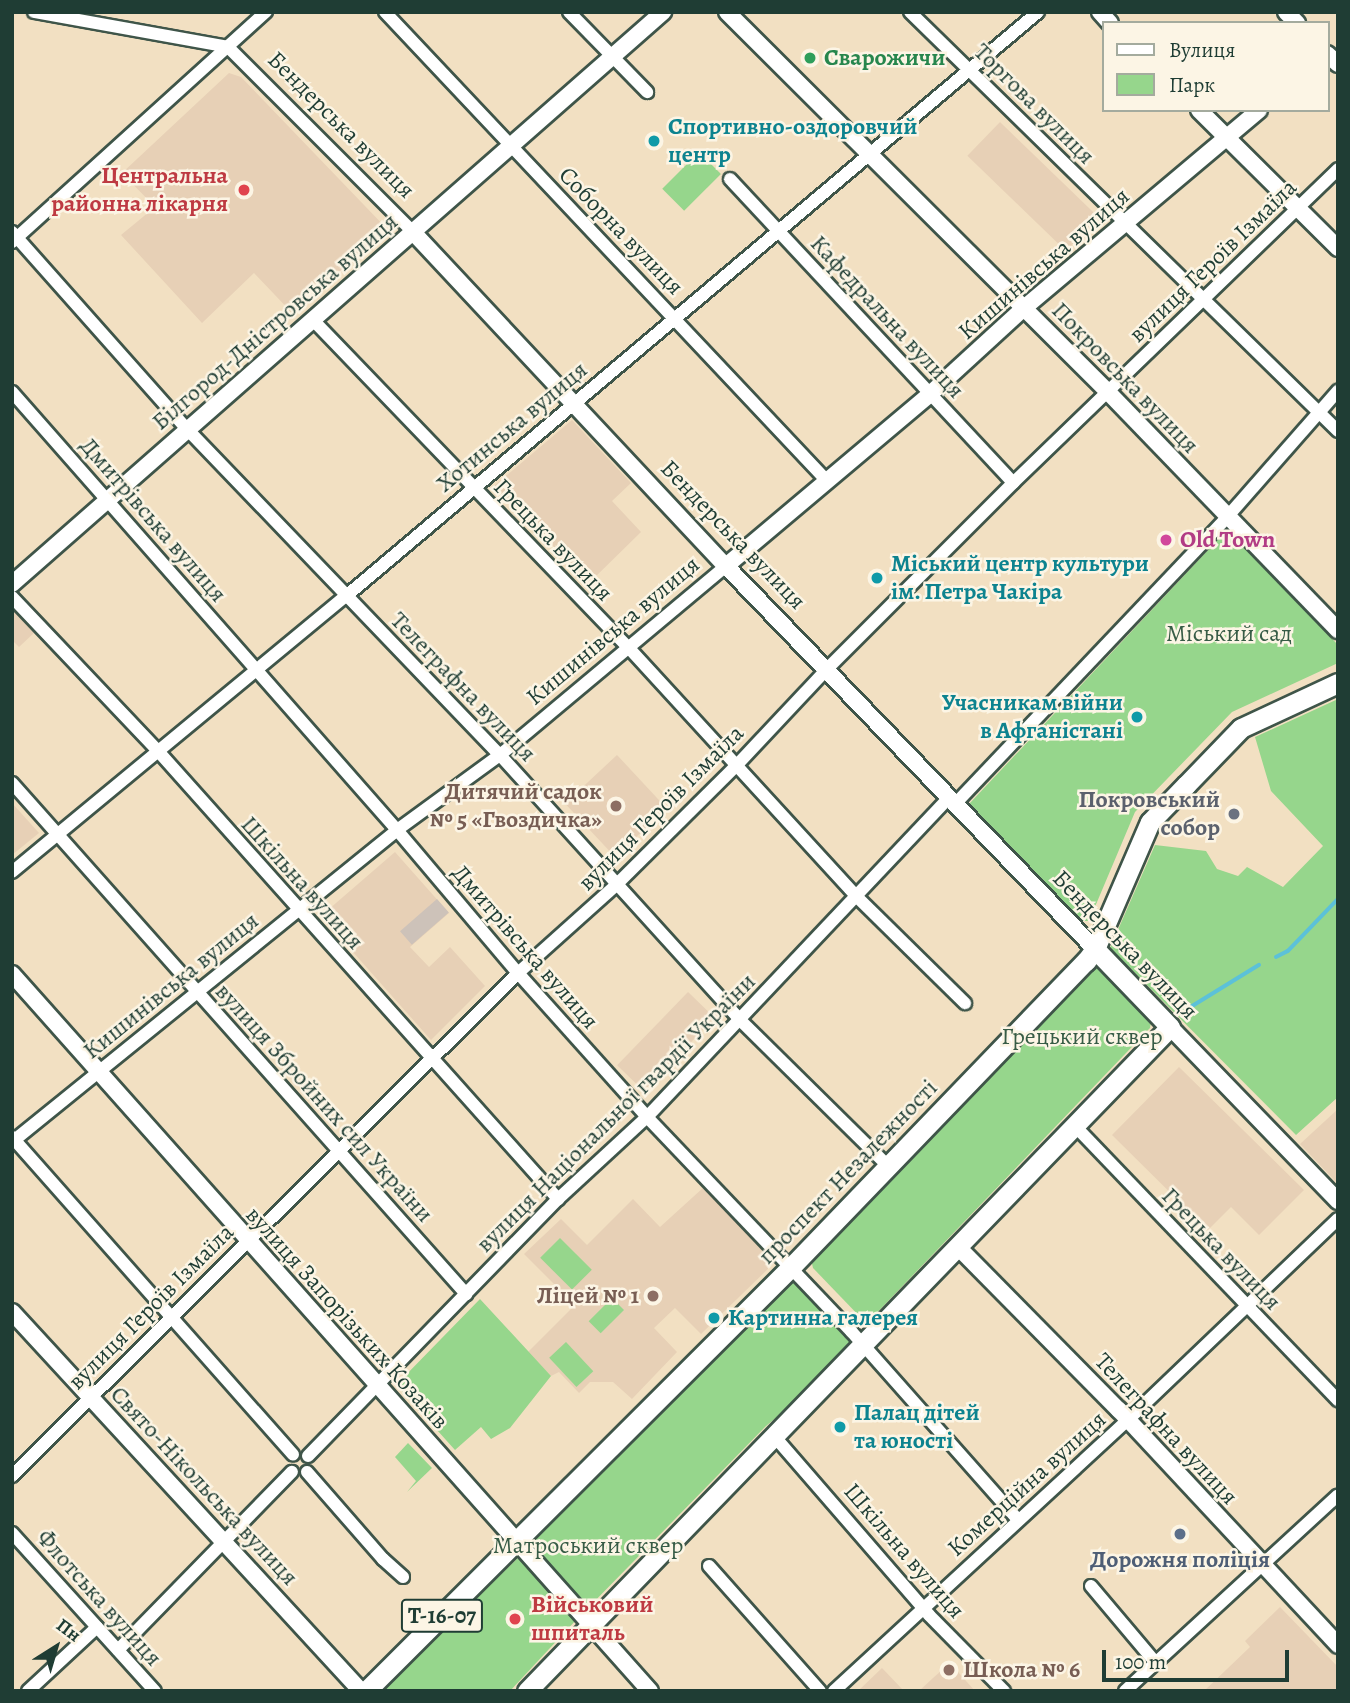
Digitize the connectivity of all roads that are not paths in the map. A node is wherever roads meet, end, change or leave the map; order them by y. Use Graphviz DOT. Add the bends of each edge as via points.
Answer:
graph roads {
  1 [pos="34,12"];
  2 [pos="266,12"];
  3 [pos="385,12"];
  4 [pos="569,12"];
  5 [pos="663,12"];
  6 [pos="727,12"];
  7 [pos="910,12"];
  8 [pos="1038,12"];
  9 [pos="228,47"];
  10 [pos="614,56"];
  11 [pos="970,70"];
  12 [pos="647,92"];
  13 [pos="1201,112"];
  14 [pos="1257,112"];
  15 [pos="1226,137"];
  16 [pos="511,146"];
  17 [pos="870,154"];
  18 [pos="1338,169"];
  19 [pos="730,179"];
  20 [pos="1298,208"];
  21 [pos="1125,223"];
  22 [pos="412,231"];
  23 [pos="780,231"];
  24 [pos="14,237"];
  25 [pos="1338,248"];
  26 [pos="1203,302"];
  27 [pos="1024,308"];
  28 [pos="675,316"];
  29 [pos="313,320"];
  30 [pos="1338,391"];
  31 [pos="12,392"];
  32 [pos="1108,392"];
  33 [pos="929,395"];
  34 [pos="575,403"];
  35 [pos="1318,412"];
  36 [pos="188,430"];
  37 [pos="1338,431"];
  38 [pos="826,480"];
  39 [pos="1013,483"];
  40 [pos="473,488"];
  41 [pos="108,499"];
  42 [pos="1228,516"];
  43 [pos="726,566"];
  44 [pos="12,584"];
  45 [pos="12,597"];
  46 [pos="345,597"];
  47 [pos="1338,630"];
  48 [pos="628,648"];
  49 [pos="828,668"];
  50 [pos="256,671"];
  51 [pos="1338,683"];
  52 [pos="158,751"];
  53 [pos="500,755"];
  54 [pos="735,767"];
  55 [pos="12,783"];
  56 [pos="953,800"];
  57 [pos="397,830"];
  58 [pos="58,834"];
  59 [pos="12,872"];
  60 [pos="615,886"];
  61 [pos="856,896"];
  62 [pos="299,911"];
  63 [pos="1095,949"];
  64 [pos="12,974"];
  65 [pos="517,974"];
  66 [pos="197,993"];
  67 [pos="965,1003"];
  68 [pos="739,1019"];
  69 [pos="1170,1027"];
  70 [pos="431,1059"];
  71 [pos="100,1073"];
  72 [pos="647,1117"];
  73 [pos="1075,1126"];
  74 [pos="13,1139"];
  75 [pos="341,1149"];
  76 [pos="888,1166"];
  77 [pos="558,1199"];
  78 [pos="1338,1201"];
  79 [pos="1338,1219"];
  80 [pos="248,1241"];
  81 [pos="958,1247"];
  82 [pos="792,1266"];
  83 [pos="466,1294"];
  84 [pos="1246,1307"];
  85 [pos="12,1312"];
  86 [pos="172,1317"];
  87 [pos="864,1345"];
  88 [pos="376,1386"];
  89 [pos="90,1396"];
  90 [pos="1338,1400"];
  91 [pos="1128,1420"];
  92 [pos="775,1437"];
  93 [pos="293,1455"];
  94 [pos="308,1456"];
  95 [pos="292,1472"];
  96 [pos="307,1472"];
  97 [pos="12,1476"];
  98 [pos="1338,1495"];
  99 [pos="1018,1520"];
  100 [pos="12,1533"];
  101 [pos="223,1541"];
  102 [pos="517,1541"];
  103 [pos="1261,1563"];
  104 [pos="709,1566"];
  105 [pos="403,1577"];
  106 [pos="1091,1586"];
  107 [pos="923,1608"];
  108 [pos="591,1625"];
  109 [pos="97,1627"];
  110 [pos="1338,1645"];
  111 [pos="118,1650"];
  112 [pos="1156,1662"];
  113 [pos="28,1691"];
  114 [pos="155,1691"];
  115 [pos="364,1691"];
  116 [pos="527,1691"];
  117 [pos="650,1691"];
  118 [pos="820,1691"];
  119 [pos="834,1691"];
  120 [pos="1004,1691"];
  121 [pos="1125,1691"];
  1 -- 9 [label="street"];
  2 -- 9 [label="street"];
  3 -- 16 [label="street, Соборна вулиця"];
  4 -- 10 [label="street"];
  5 -- 10 [label="street, Білгород-Дністровська вулиця"];
  6 -- 17 [label="street, Покровська вулиця"];
  7 -- 11 [label="street, Торгова вулиця"];
  8 -- 11 [label="street, Хотинська вулиця"];
  9 -- 22 [label="street, Бендерська вулиця"];
  9 -- 24 [label="street"];
  10 -- 12 [label="street"];
  10 -- 16 [label="street, Білгород-Дністровська вулиця"];
  11 -- 17 [label="street, Хотинська вулиця"];
  11 -- 21 [label="street, Торгова вулиця"];
  13 -- 15 [label="street"];
  14 -- 15 [label="street, Кишинівська вулиця"];
  15 -- 20 [label="street"];
  15 -- 21 [label="street, Кишинівська вулиця"];
  16 -- 22 [label="street, Білгород-Дністровська вулиця"];
  16 -- 28 [label="street, Соборна вулиця"];
  17 -- 23 [label="street, Хотинська вулиця"];
  17 -- 27 [label="street, Покровська вулиця"];
  18 -- 20 [label="street, вулиця Героїв Ізмаїла"];
  19 -- 23 [label="street, Кафедральна вулиця"];
  20 -- 25 [label="street"];
  20 -- 26 [label="street, вулиця Героїв Ізмаїла"];
  21 -- 26 [label="street, Торгова вулиця"];
  21 -- 27 [label="street, Кишинівська вулиця"];
  22 -- 29 [label="street, Білгород-Дністровська вулиця"];
  22 -- 34 [label="street, Бендерська вулиця"];
  23 -- 28 [label="street, Хотинська вулиця"];
  23 -- 33 [label="street, Кафедральна вулиця"];
  24 -- 36 [label="street, Телеграфна вулиця"];
  26 -- 32 [label="street, вулиця Героїв Ізмаїла"];
  26 -- 35 [label="street, Торгова вулиця"];
  27 -- 32 [label="street, Покровська вулиця"];
  27 -- 33 [label="street, Кишинівська вулиця"];
  28 -- 34 [label="street, Хотинська вулиця"];
  28 -- 38 [label="street, Соборна вулиця"];
  29 -- 36 [label="street, Білгород-Дністровська вулиця"];
  29 -- 40 [label="street, Грецька вулиця"];
  30 -- 35 [label="street, вулиця Національної гвардії України"];
  31 -- 41 [label="street, Дмитрівська вулиця"];
  32 -- 39 [label="street, вулиця Героїв Ізмаїла"];
  32 -- 42 [label="street, Покровська вулиця"];
  33 -- 38 [label="street, Кишинівська вулиця"];
  33 -- 39 [label="street, Кафедральна вулиця"];
  34 -- 40 [label="street, Хотинська вулиця"];
  34 -- 43 [label="street, Бендерська вулиця"];
  35 -- 37 [label="street, Торгова вулиця"];
  35 -- 42 [label="street, вулиця Національної гвардії України"];
  36 -- 41 [label="street, Білгород-Дністровська вулиця"];
  36 -- 46 [label="street, Телеграфна вулиця"];
  38 -- 43 [label="street, Кишинівська вулиця"];
  39 -- 49 [label="street, вулиця Героїв Ізмаїла"];
  40 -- 46 [label="street, Хотинська вулиця"];
  40 -- 48 [label="street, Грецька вулиця"];
  41 -- 44 [label="street, Білгород-Дністровська вулиця"];
  41 -- 50 [label="street, Дмитрівська вулиця"];
  42 -- 47 [label="street, Покровська вулиця"];
  42 -- 56 [label="street, вулиця Національної гвардії України"];
  43 -- 48 [label="street, Кишинівська вулиця"];
  43 -- 49 [label="street, Бендерська вулиця"];
  45 -- 52 [label="street, Шкільна вулиця"];
  46 -- 50 [label="street, Хотинська вулиця"];
  46 -- 53 [label="street, Телеграфна вулиця"];
  48 -- 53 [label="street, Кишинівська вулиця"];
  48 -- 54 [label="street, Грецька вулиця"];
  49 -- 54 [label="street, вулиця Героїв Ізмаїла"];
  49 -- 56 [label="street, Бендерська вулиця"];
  50 -- 52 [label="street, Хотинська вулиця"];
  50 -- 57 [label="street, Дмитрівська вулиця"];
  51 -- 63 [label="main road, проспект Незалежності" via="1241,728 1150,822"];
  52 -- 58 [label="street, Хотинська вулиця"];
  52 -- 62 [label="street, Шкільна вулиця"];
  53 -- 57 [label="street, Кишинівська вулиця"];
  53 -- 60 [label="street, Телеграфна вулиця"];
  54 -- 60 [label="street, вулиця Героїв Ізмаїла"];
  54 -- 61 [label="street, Грецька вулиця"];
  55 -- 58 [label="street, вулиця Збройних сил України"];
  56 -- 61 [label="street, вулиця Національної гвардії України"];
  56 -- 63 [label="street, Бендерська вулиця"];
  57 -- 62 [label="street, Кишинівська вулиця"];
  57 -- 65 [label="street, Дмитрівська вулиця"];
  58 -- 59 [label="street, Хотинська вулиця"];
  58 -- 66 [label="street, вулиця Збройних сил України"];
  60 -- 65 [label="street, вулиця Героїв Ізмаїла"];
  60 -- 68 [label="street, Телеграфна вулиця"];
  61 -- 67 [label="street, Грецька вулиця"];
  61 -- 68 [label="street, вулиця Національної гвардії України"];
  62 -- 66 [label="street, Кишинівська вулиця"];
  62 -- 70 [label="street, Шкільна вулиця"];
  63 -- 69 [label="main road, Бендерська вулиця"];
  63 -- 76 [label="main road, проспект Незалежності"];
  64 -- 71 [label="street, вулиця Запорізьких Козаків"];
  65 -- 70 [label="street, вулиця Героїв Ізмаїла"];
  65 -- 72 [label="street, Дмитрівська вулиця"];
  66 -- 71 [label="street, Кишинівська вулиця"];
  66 -- 75 [label="street, вулиця Збройних сил України"];
  68 -- 72 [label="street, вулиця Національної гвардії України"];
  68 -- 76 [label="street, Телеграфна вулиця"];
  69 -- 73 [label="main road"];
  69 -- 78 [label="street, Бендерська вулиця"];
  70 -- 75 [label="street, вулиця Героїв Ізмаїла"];
  70 -- 77 [label="street, Шкільна вулиця"];
  71 -- 74 [label="street, Кишинівська вулиця"];
  71 -- 80 [label="street, вулиця Запорізьких Козаків"];
  72 -- 77 [label="street, вулиця Національної гвардії України"];
  72 -- 82 [label="street, Дмитрівська вулиця"];
  73 -- 81 [label="main road"];
  73 -- 84 [label="street, Грецька вулиця"];
  74 -- 86 [label="street"];
  75 -- 80 [label="street, вулиця Героїв Ізмаїла"];
  75 -- 83 [label="street, вулиця Збройних сил України"];
  76 -- 82 [label="main road, проспект Незалежності"];
  77 -- 83 [label="street, вулиця Національної гвардії України"];
  79 -- 84 [label="street, Комерційна вулиця"];
  80 -- 86 [label="street, вулиця Героїв Ізмаїла"];
  80 -- 88 [label="street, вулиця Запорізьких Козаків"];
  81 -- 87 [label="main road"];
  81 -- 91 [label="street, Телеграфна вулиця"];
  82 -- 87 [label="street, Дмитрівська вулиця"];
  82 -- 102 [label="main road, проспект Незалежності"];
  83 -- 88 [label="street, вулиця Національної гвардії України"];
  84 -- 90 [label="street, Грецька вулиця"];
  84 -- 91 [label="street, Комерційна вулиця"];
  85 -- 89 [label="street, Свято-Нікольська вулиця"];
  86 -- 89 [label="street, вулиця Героїв Ізмаїла"];
  86 -- 93 [label="street"];
  87 -- 92 [label="main road"];
  87 -- 99 [label="street, Дмитрівська вулиця"];
  88 -- 94 [label="street, вулиця Національної гвардії України"];
  88 -- 102 [label="street, вулиця Запорізьких Козаків"];
  89 -- 97 [label="street, вулиця Героїв Ізмаїла"];
  89 -- 101 [label="street, Свято-Нікольська вулиця"];
  91 -- 99 [label="street, Комерційна вулиця"];
  91 -- 103 [label="street, Телеграфна вулиця"];
  92 -- 107 [label="street, Шкільна вулиця"];
  92 -- 108 [label="main road"];
  93 -- 94 [label="street"];
  93 -- 95 [label="street"];
  94 -- 96 [label="street"];
  95 -- 96 [label="street"];
  95 -- 101 [label="street"];
  96 -- 105 [label="street"];
  98 -- 103 [label="street"];
  99 -- 107 [label="street, Комерційна вулиця"];
  100 -- 109 [label="street, Флотська вулиця"];
  101 -- 111 [label="street"];
  101 -- 115 [label="street, Свято-Нікольська вулиця"];
  102 -- 108 [label="street, вулиця Запорізьких Козаків"];
  102 -- 115 [label="main road, проспект Незалежності / Т-16-07"];
  103 -- 110 [label="street, Телеграфна вулиця"];
  103 -- 112 [label="street"];
  104 -- 118 [label="street"];
  106 -- 112 [label="street"];
  107 -- 119 [label="street, Комерційна вулиця"];
  107 -- 120 [label="street, Шкільна вулиця"];
  108 -- 116 [label="main road"];
  108 -- 117 [label="street, вулиця Запорізьких Козаків"];
  109 -- 111 [label="street, Флотська вулиця"];
  109 -- 113 [label="street"];
  111 -- 114 [label="street, Флотська вулиця"];
  112 -- 121 [label="street"];
}
